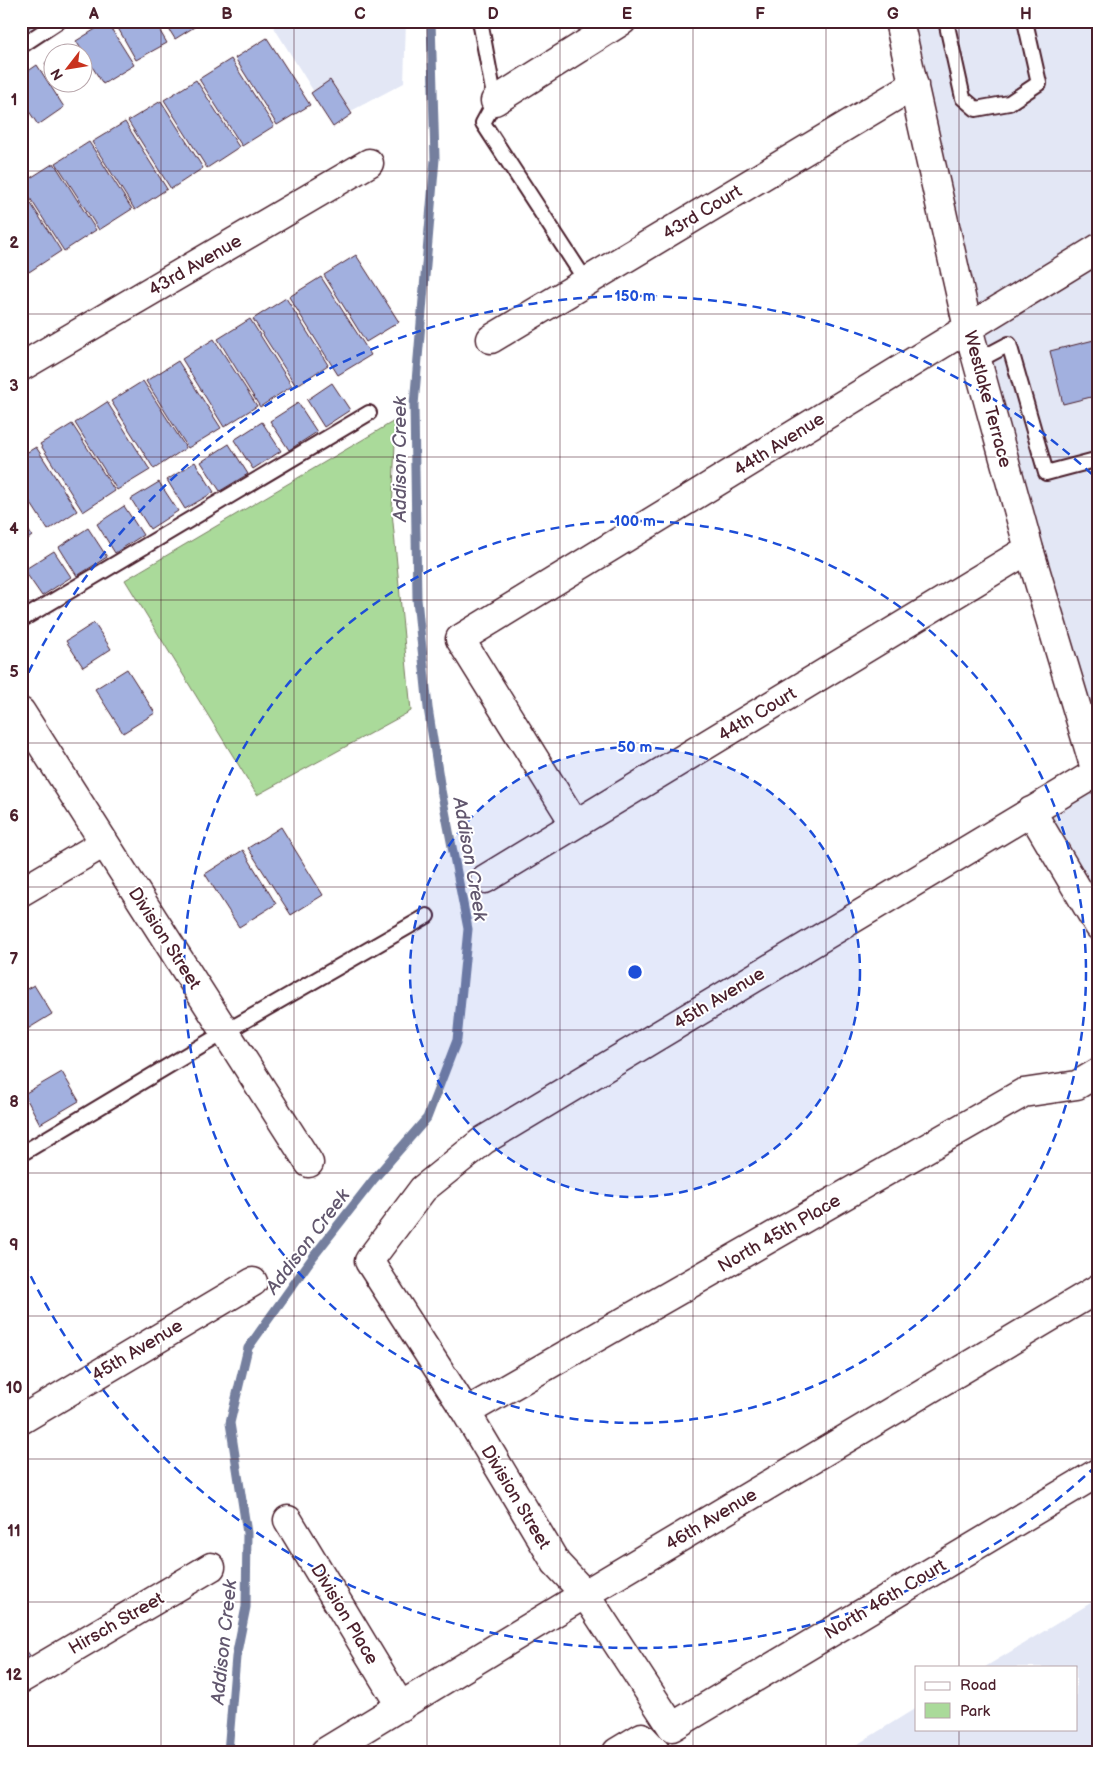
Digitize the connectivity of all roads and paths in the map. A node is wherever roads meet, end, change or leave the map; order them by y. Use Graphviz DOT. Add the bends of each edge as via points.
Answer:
graph roads {
  1 [pos="59,21"];
  2 [pos="480,21"];
  3 [pos="622,21"];
  4 [pos="899,21"];
  5 [pos="946,21"];
  6 [pos="1025,21"];
  7 [pos="21,46"];
  8 [pos="914,85"];
  9 [pos="495,101"];
  10 [pos="369,162"];
  11 [pos="1098,250"];
  12 [pos="586,281"];
  13 [pos="968,328"];
  14 [pos="491,339"];
  15 [pos="977,361"];
  16 [pos="21,367"];
  17 [pos="369,413"];
  18 [pos="1099,459"];
  19 [pos="1029,550"];
  20 [pos="21,620"];
  21 [pos="21,712"];
  22 [pos="1098,771"];
  23 [pos="1031,811"];
  24 [pos="575,824"];
  25 [pos="104,843"];
  26 [pos="484,879"];
  27 [pos="21,892"];
  28 [pos="427,916"];
  29 [pos="1099,926"];
  30 [pos="225,1032"];
  31 [pos="1099,1072"];
  32 [pos="21,1154"];
  33 [pos="309,1164"];
  34 [pos="369,1261"];
  35 [pos="253,1282"];
  36 [pos="1099,1288"];
  37 [pos="466,1412"];
  38 [pos="21,1420"];
  39 [pos="1099,1472"];
  40 [pos="288,1520"];
  41 [pos="211,1567"];
  42 [pos="585,1594"];
  43 [pos="21,1679"];
  44 [pos="401,1707"];
  45 [pos="672,1727"];
  46 [pos="649,1744"];
  47 [pos="325,1752"];
  48 [pos="617,1752"];
  1 -- 7 [label="lane"];
  2 -- 9 [label="lane"];
  3 -- 9 [label="street"];
  4 -- 8 [label="street, Westlake Terrace"];
  5 -- 6 [label="lane" via="963,98 976,108 1009,104 1040,83"];
  8 -- 12 [label="street, 43rd Court"];
  8 -- 13 [label="street, Westlake Terrace"];
  9 -- 12 [label="lane" via="483,123"];
  10 -- 16 [label="street, 43rd Avenue"];
  11 -- 13 [label="street, 44th Avenue"];
  12 -- 14 [label="street, 43rd Court"];
  13 -- 15 [label="street, Westlake Terrace"];
  13 -- 24 [label="street, 44th Avenue" via="460,639"];
  15 -- 18 [label="lane" via="1009,344 1046,473"];
  15 -- 19 [label="street, Westlake Terrace"];
  17 -- 20 [label="lane"];
  19 -- 22 [label="street, Westlake Terrace"];
  19 -- 24 [label="street, 44th Court"];
  21 -- 25 [label="street, Division Street"];
  22 -- 23 [label="street, 45th Avenue"];
  23 -- 29 [label="street"];
  23 -- 34 [label="street, 45th Avenue" via="484,1140 423,1189"];
  24 -- 26 [label="street, 44th Court"];
  25 -- 27 [label="street"];
  25 -- 30 [label="street, Division Street"];
  28 -- 30 [label="lane"];
  30 -- 32 [label="lane"];
  30 -- 33 [label="street, Division Street"];
  31 -- 37 [label="street, North 45th Place" via="1077,1085 1023,1094"];
  34 -- 37 [label="street, Division Street"];
  35 -- 38 [label="street, 45th Avenue"];
  36 -- 42 [label="street, 46th Avenue"];
  37 -- 42 [label="street, Division Street" via="556,1563"];
  39 -- 45 [label="street, North 46th Court"];
  40 -- 44 [label="street, Division Place"];
  41 -- 43 [label="street, Hirsch Street"];
  42 -- 44 [label="street, 46th Avenue"];
  42 -- 45 [label="street, Division Street"];
  44 -- 47 [label="street, 46th Avenue"];
  46 -- 48 [label="street"];
}
